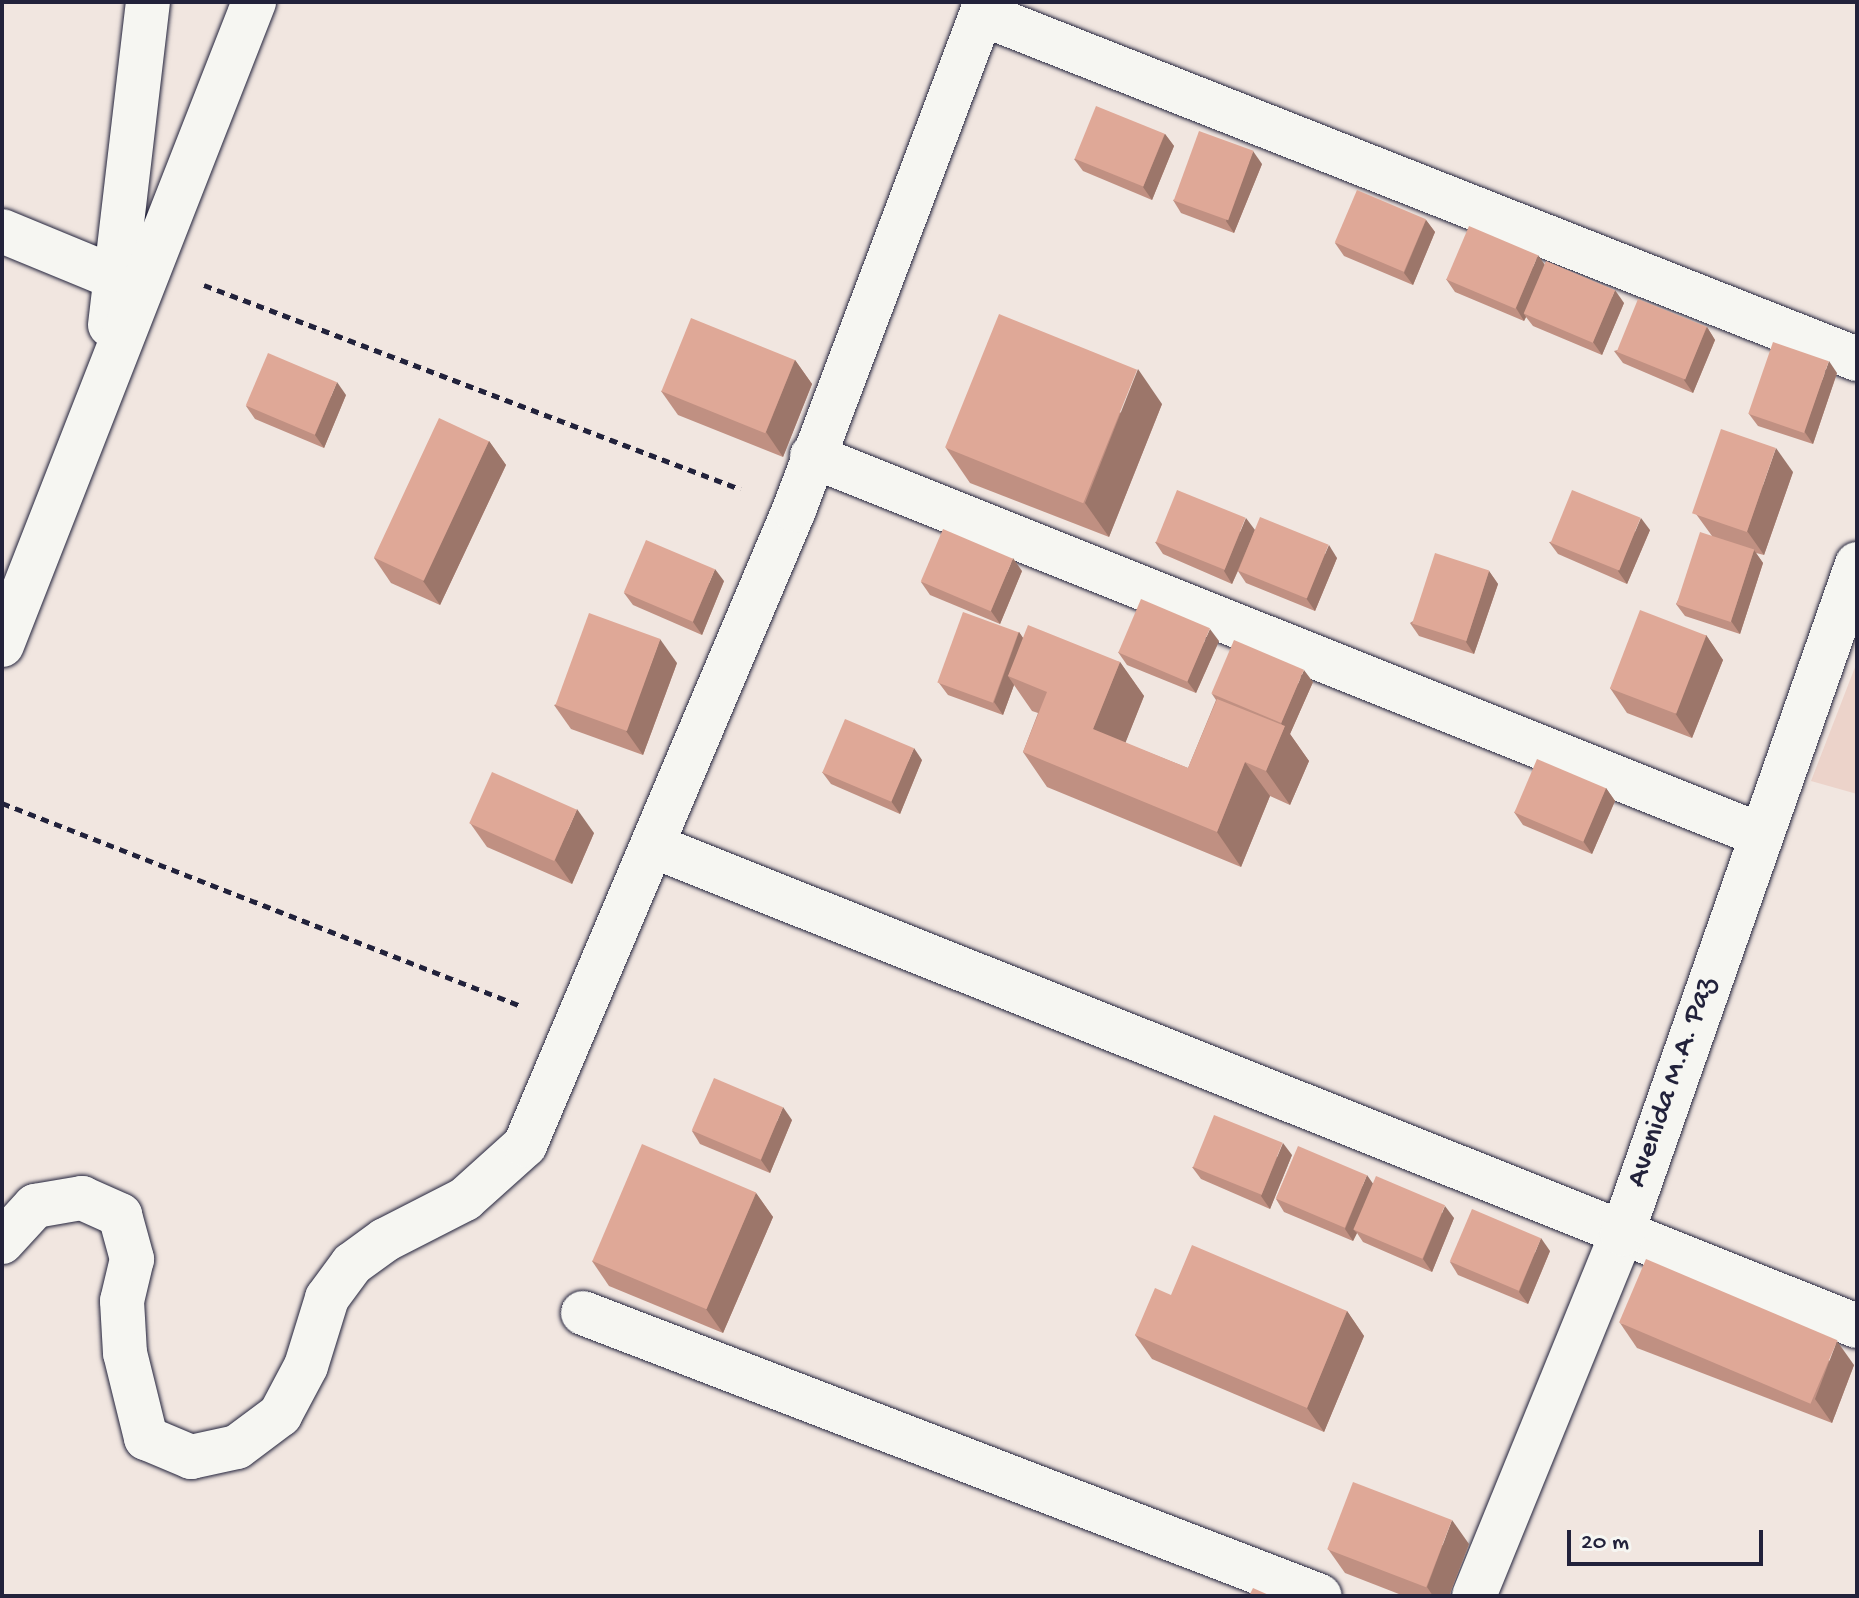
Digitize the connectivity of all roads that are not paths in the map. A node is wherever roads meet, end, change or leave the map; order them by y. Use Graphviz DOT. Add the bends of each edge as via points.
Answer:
graph roads {
  1 [pos="148,2"];
  2 [pos="254,2"];
  3 [pos="984,8"];
  4 [pos="2,231"];
  5 [pos="133,271"];
  6 [pos="1857,359"];
  7 [pos="812,456"];
  8 [pos="1857,564"];
  9 [pos="2,645"];
  10 [pos="1758,834"];
  11 [pos="653,846"];
  12 [pos="1622,1234"];
  13 [pos="2,1242"];
  14 [pos="583,1313"];
  15 [pos="1857,1326"];
  16 [pos="1320,1596"];
  17 [pos="1474,1596"];
  1 -- 5 [label="street"];
  2 -- 5 [label="street"];
  3 -- 6 [label="street"];
  3 -- 7 [label="street"];
  4 -- 5 [label="street"];
  5 -- 9 [label="street" via="103,388"];
  7 -- 10 [label="street"];
  7 -- 11 [label="street"];
  8 -- 10 [label="street, Avenida M.A. Paz"];
  10 -- 12 [label="street, Avenida M.A. Paz"];
  11 -- 12 [label="street"];
  11 -- 13 [label="street" via="525,1145 465,1199 385,1240 352,1264 327,1298 306,1366 280,1415 237,1447 191,1457 146,1438 125,1353 122,1301 132,1259 120,1215 82,1198 35,1206"];
  12 -- 15 [label="street"];
  12 -- 17 [label="street, Avenida M.A. Paz"];
  14 -- 16 [label="street"];
}
